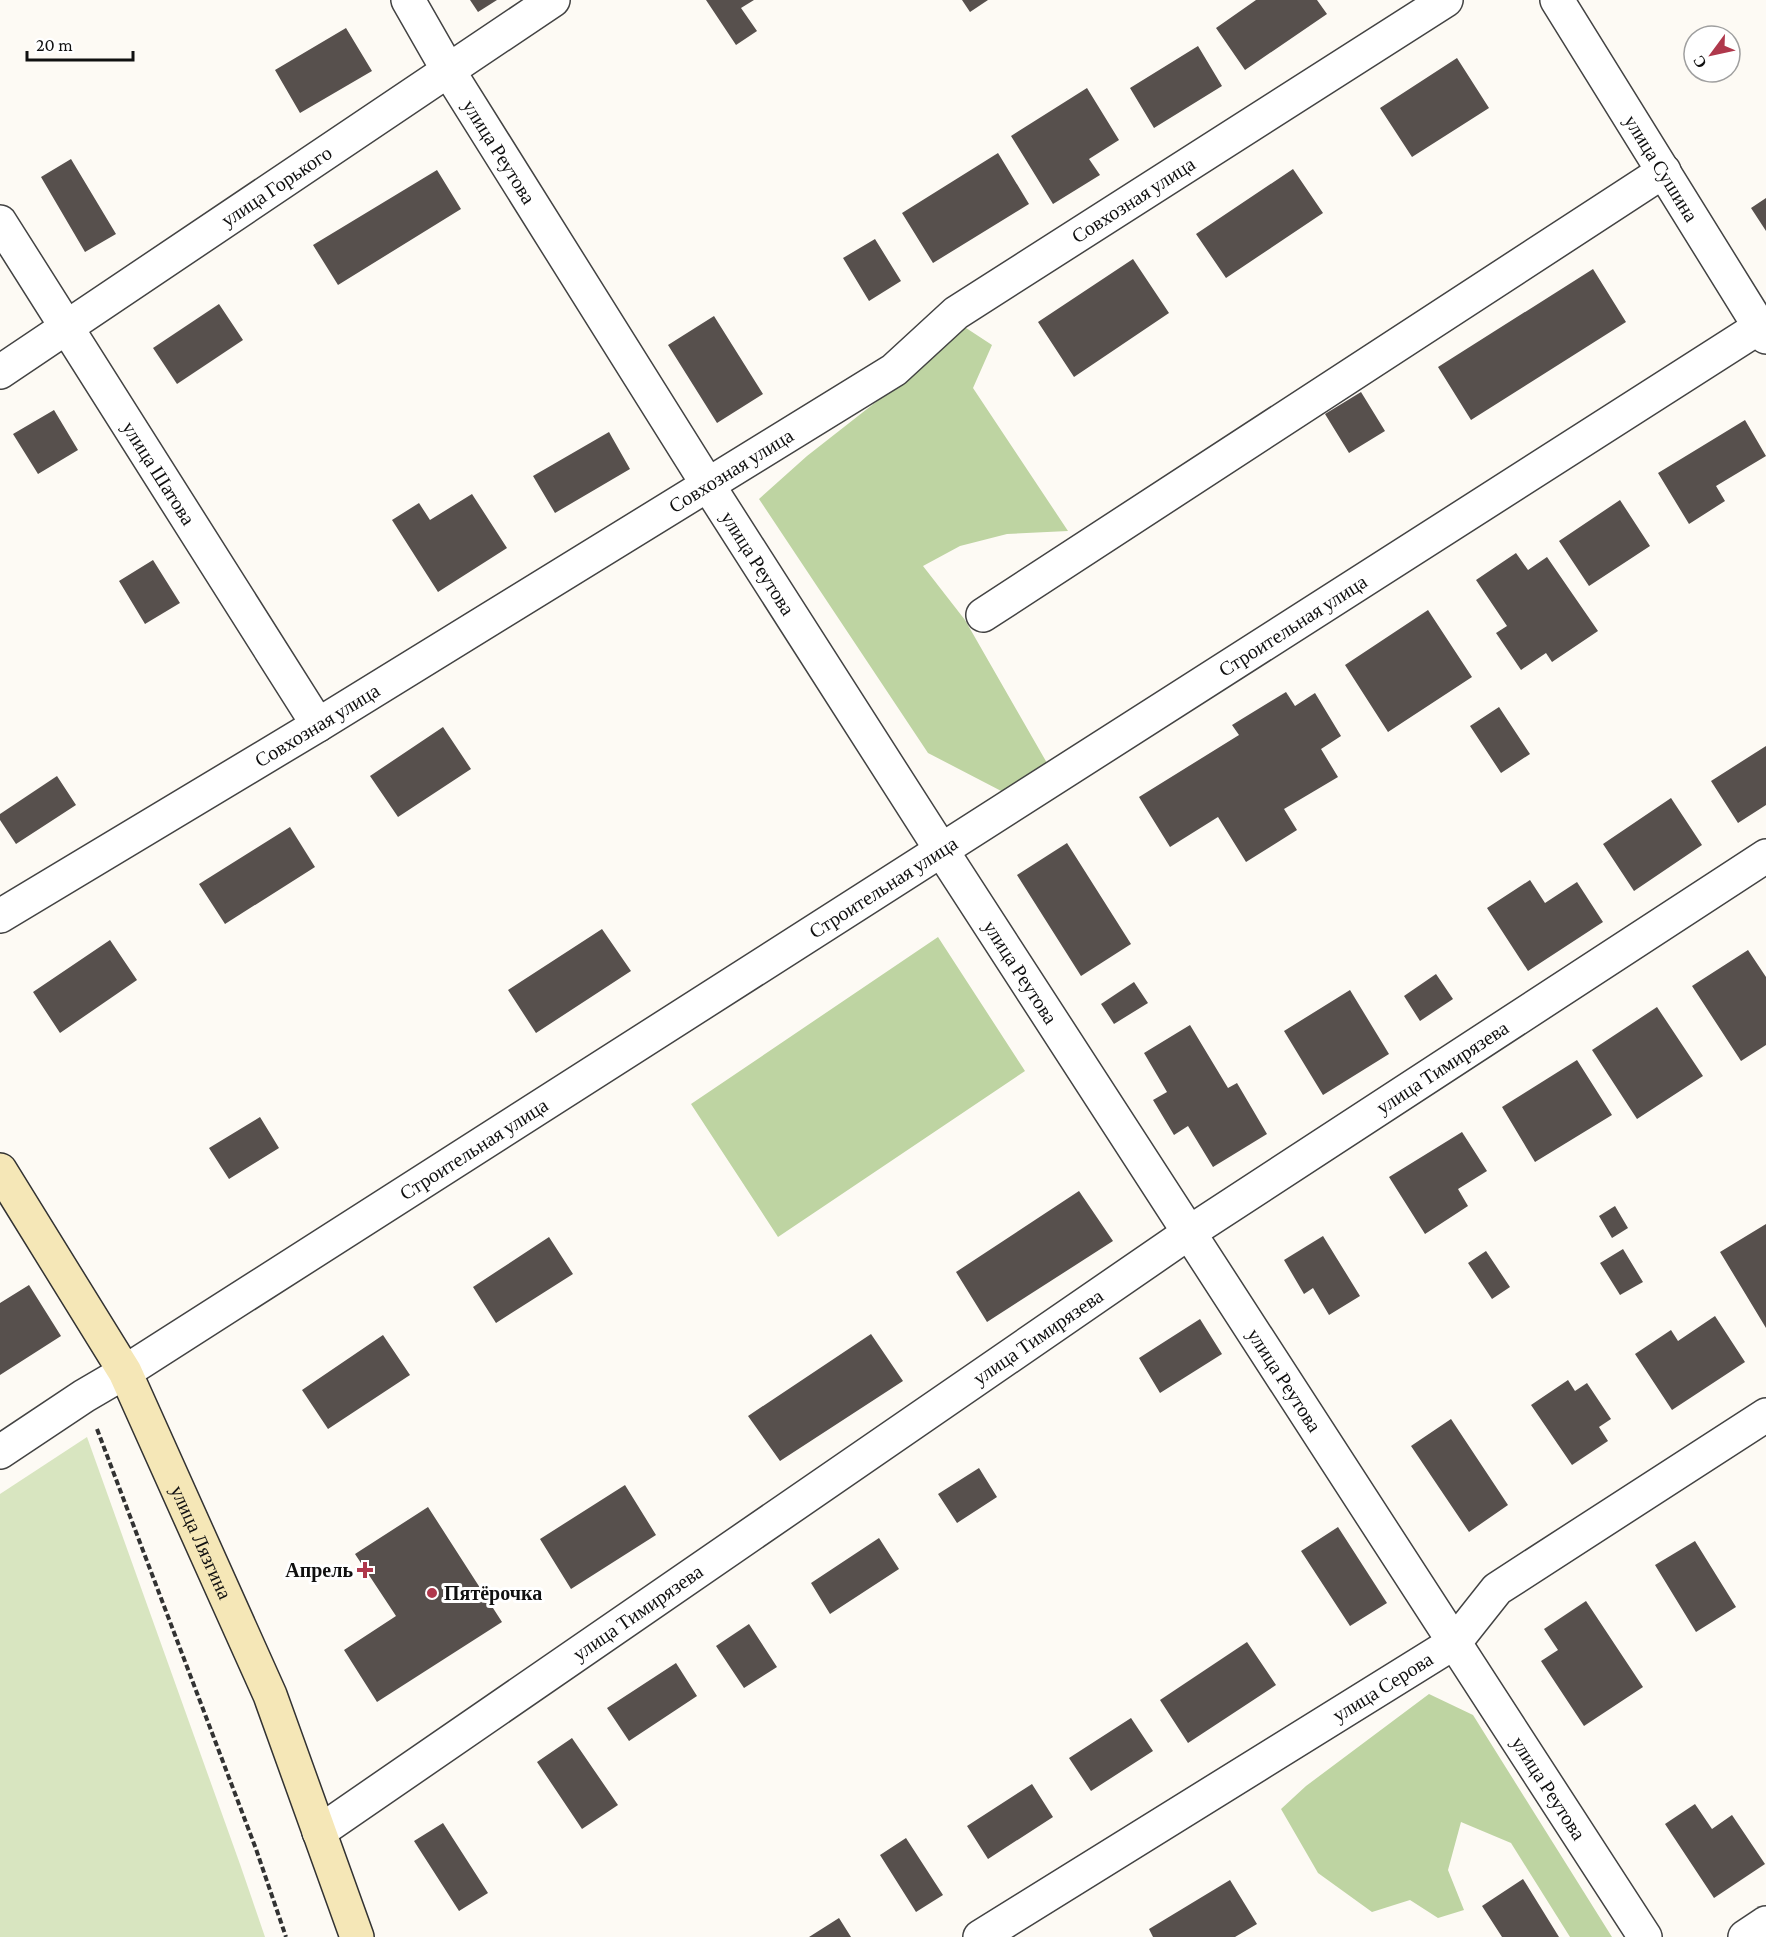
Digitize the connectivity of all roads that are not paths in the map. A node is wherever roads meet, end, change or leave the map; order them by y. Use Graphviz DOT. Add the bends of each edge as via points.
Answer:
graph roads {
  1 [pos="408,0"];
  2 [pos="553,0"];
  3 [pos="1446,0"];
  4 [pos="1557,0"];
  5 [pos="448,70"];
  6 [pos="1664,171"];
  7 [pos="0,222"];
  8 [pos="66,329"];
  9 [pos="1764,329"];
  10 [pos="0,372"];
  11 [pos="708,485"];
  12 [pos="983,615"];
  13 [pos="318,725"];
  14 [pos="942,851"];
  15 [pos="1766,856"];
  16 [pos="0,916"];
  17 [pos="0,1170"];
  18 [pos="1190,1232"];
  19 [pos="125,1372"];
  20 [pos="1766,1415"];
  21 [pos="0,1452"];
  22 [pos="1455,1642"];
  23 [pos="319,1832"];
  24 [pos="1766,1923"];
  25 [pos="357,1937"];
  26 [pos="980,1937"];
  27 [pos="1645,1937"];
  28 [pos="1745,1937"];
  1 -- 5 [label="street, улица Реутова"];
  2 -- 5 [label="street, улица Горького"];
  3 -- 11 [label="street, Совхозная улица" via="956,313 894,370"];
  4 -- 6 [label="street, улица Сушина"];
  5 -- 8 [label="street, улица Горького"];
  5 -- 11 [label="street, улица Реутова"];
  6 -- 9 [label="street, улица Сушина"];
  6 -- 12 [label="street"];
  7 -- 8 [label="street, улица Шатова"];
  8 -- 10 [label="street, улица Горького"];
  8 -- 13 [label="street, улица Шатова"];
  9 -- 14 [label="street, Строительная улица"];
  11 -- 13 [label="street, Совхозная улица"];
  11 -- 14 [label="street, улица Реутова"];
  13 -- 16 [label="street, Совхозная улица"];
  14 -- 18 [label="street, улица Реутова"];
  14 -- 19 [label="street, Строительная улица"];
  15 -- 18 [label="street, улица Тимирязева"];
  17 -- 19 [label="main road, улица Лязгина"];
  18 -- 22 [label="street, улица Реутова"];
  18 -- 23 [label="street, улица Тимирязева"];
  19 -- 21 [label="street, Строительная улица"];
  19 -- 23 [label="main road, улица Лязгина" via="270,1695"];
  20 -- 22 [label="street, улица Серова" via="1497,1589"];
  22 -- 26 [label="street, улица Серова"];
  22 -- 27 [label="street, улица Реутова"];
  23 -- 25 [label="main road, улица Лязгина"];
  24 -- 28 [label="street"];
}
